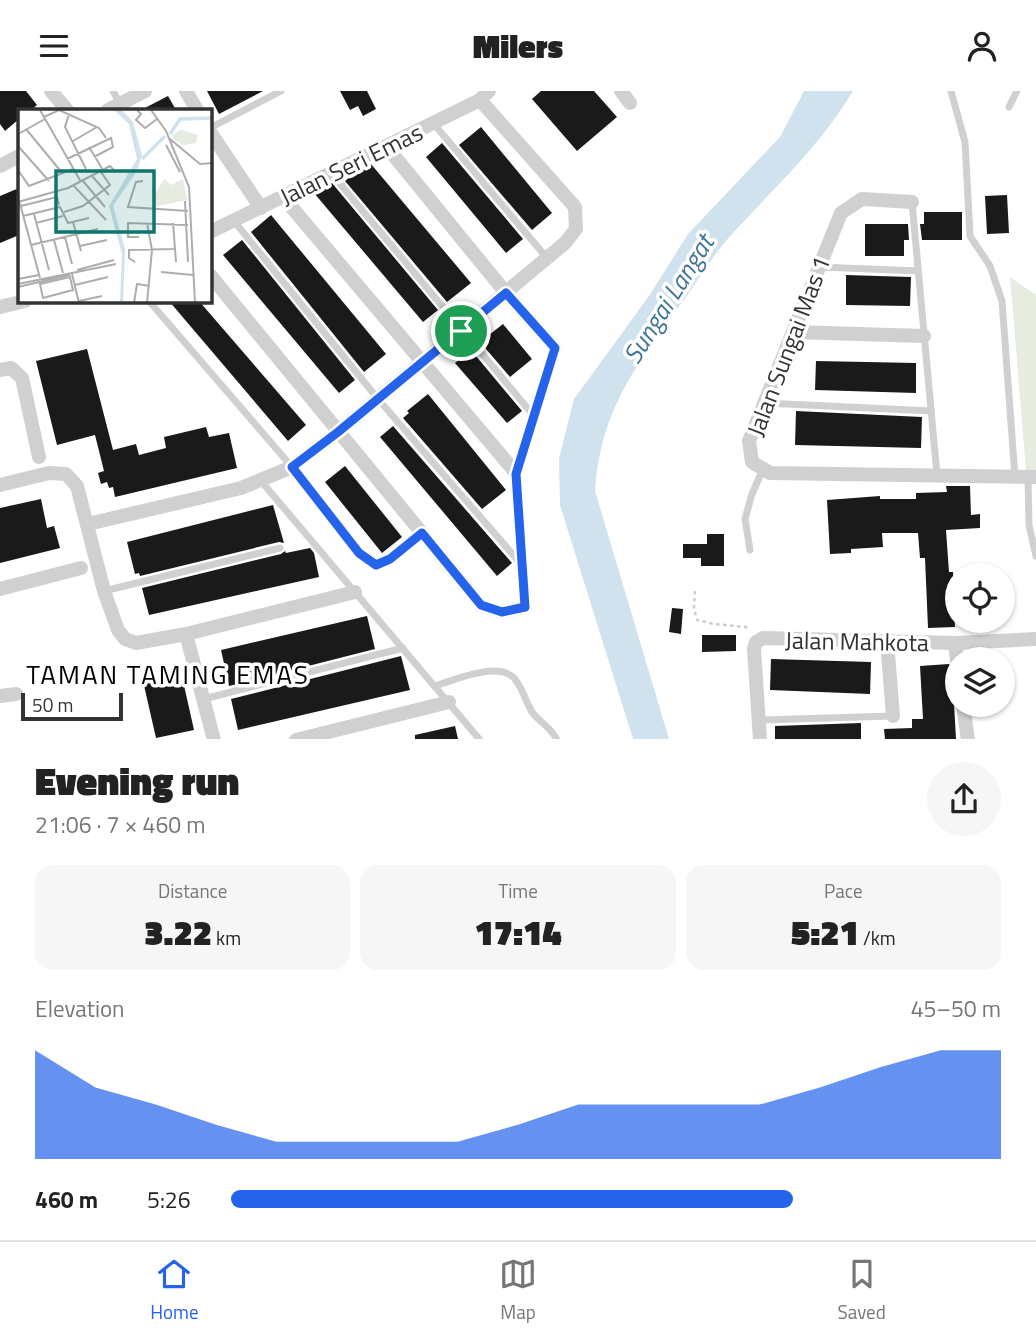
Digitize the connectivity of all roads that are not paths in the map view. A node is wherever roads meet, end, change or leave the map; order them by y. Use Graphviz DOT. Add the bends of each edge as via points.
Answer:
graph roads {
  1 [pos="51,91"];
  2 [pos="145,91"];
  3 [pos="186,91"];
  4 [pos="281,91"];
  5 [pos="951,91"];
  6 [pos="1017,91"];
  7 [pos="265,95"];
  8 [pos="485,95"];
  9 [pos="114,102"];
  10 [pos="1009,107"];
  11 [pos="66,109"];
  12 [pos="196,109"];
  13 [pos="433,123"];
  14 [pos="212,129"];
  15 [pos="212,133"];
  16 [pos="386,146"];
  17 [pos="18,157"];
  18 [pos="0,166"];
  19 [pos="331,173"];
  20 [pos="283,197"];
  21 [pos="912,202"];
  22 [pos="261,208"];
  23 [pos="234,221"];
  24 [pos="212,231"];
  25 [pos="547,258"];
  26 [pos="819,267"];
  27 [pos="918,271"];
  28 [pos="212,277"];
  29 [pos="506,293"];
  30 [pos="18,303"];
  31 [pos="151,303"];
  32 [pos="0,307"];
  33 [pos="461,331"];
  34 [pos="793,332"];
  35 [pos="924,336"];
  36 [pos="555,348"];
  37 [pos="422,363"];
  38 [pos="0,370"];
  39 [pos="378,399"];
  40 [pos="765,403"];
  41 [pos="931,411"];
  42 [pos="534,416"];
  43 [pos="338,432"];
  44 [pos="39,457"];
  45 [pos="292,467"];
  46 [pos="763,469"];
  47 [pos="516,474"];
  48 [pos="937,476"];
  49 [pos="1026,477"];
  50 [pos="261,481"];
  51 [pos="0,485"];
  52 [pos="88,524"];
  53 [pos="422,533"];
  54 [pos="281,548"];
  55 [pos="750,550"];
  56 [pos="1036,556"];
  57 [pos="522,565"];
  58 [pos="81,568"];
  59 [pos="0,589"];
  60 [pos="104,591"];
  61 [pos="355,592"];
  62 [pos="525,607"];
  63 [pos="186,634"];
  64 [pos="1036,639"];
  65 [pos="887,641"];
  66 [pos="955,643"];
  67 [pos="955,647"];
  68 [pos="403,648"];
  69 [pos="435,686"];
  70 [pos="16,694"];
  71 [pos="0,696"];
  72 [pos="204,699"];
  73 [pos="449,702"];
  74 [pos="893,716"];
  75 [pos="965,717"];
  76 [pos="759,720"];
  77 [pos="214,739"];
  78 [pos="300,739"];
  79 [pos="479,739"];
  80 [pos="556,739"];
  81 [pos="760,739"];
  82 [pos="968,739"];
  1 -- 11 [label="street"];
  2 -- 9 [label="street"];
  3 -- 12 [label="street"];
  4 -- 7 [label="lane"];
  5 -- 49 [label="lane" via="965,142 970,236 990,266 1002,301"];
  6 -- 10 [label="lane"];
  7 -- 14 [label="lane"];
  8 -- 13 [label="street, Jalan Seri Emas"];
  8 -- 25 [label="street" via="575,207 576,229"];
  13 -- 16 [label="street, Jalan Seri Emas"];
  13 -- 25 [label="lane"];
  15 -- 22 [label="street"];
  16 -- 19 [label="street, Jalan Seri Emas"];
  16 -- 29 [label="street"];
  17 -- 18 [label="street"];
  19 -- 20 [label="street, Jalan Seri Emas"];
  19 -- 33 [label="lane"];
  20 -- 22 [label="street, Jalan Seri Emas"];
  20 -- 37 [label="street"];
  21 -- 26 [label="street, Jalan Sungai Mas 1" via="862,199 841,213"];
  21 -- 27 [label="lane"];
  22 -- 23 [label="street, Jalan Seri Emas"];
  23 -- 24 [label="street, Jalan Seri Emas"];
  23 -- 39 [label="lane"];
  25 -- 29 [label="street"];
  26 -- 27 [label="lane"];
  26 -- 34 [label="street, Jalan Sungai Mas 1"];
  27 -- 35 [label="lane"];
  28 -- 43 [label="street"];
  29 -- 33 [label="street"];
  29 -- 36 [label="street"];
  30 -- 32 [label="street"];
  31 -- 45 [label="lane"];
  33 -- 37 [label="street"];
  33 -- 42 [label="lane"];
  34 -- 35 [label="street"];
  34 -- 40 [label="street, Jalan Sungai Mas 1"];
  35 -- 41 [label="lane"];
  36 -- 42 [label="lane"];
  37 -- 39 [label="street"];
  37 -- 47 [label="street"];
  38 -- 44 [label="street" via="11,367 22,378"];
  39 -- 43 [label="street"];
  39 -- 57 [label="lane"];
  40 -- 41 [label="lane"];
  40 -- 46 [label="street, Jalan Sungai Mas 1" via="749,442 752,462"];
  41 -- 48 [label="lane"];
  42 -- 47 [label="lane"];
  43 -- 45 [label="street"];
  43 -- 53 [label="street"];
  45 -- 50 [label="street"];
  45 -- 53 [label="lane" via="359,553 376,565"];
  46 -- 48 [label="street, Jalan Sungai Mas 1" via="770,473"];
  46 -- 55 [label="lane" via="745,519"];
  47 -- 57 [label="lane"];
  48 -- 49 [label="street, Jalan Sungai Mas 1"];
  49 -- 56 [label="lane"];
  50 -- 52 [label="street"];
  50 -- 61 [label="lane"];
  51 -- 52 [label="street" via="49,473 66,474 77,486"];
  52 -- 60 [label="street"];
  53 -- 62 [label="street" via="481,605 502,612"];
  54 -- 60 [label="lane"];
  57 -- 62 [label="lane"];
  58 -- 59 [label="street"];
  60 -- 63 [label="street" via="125,639 136,643"];
  61 -- 63 [label="street"];
  61 -- 68 [label="lane"];
  63 -- 72 [label="street"];
  64 -- 66 [label="street, Jalan Mahkota"];
  65 -- 66 [label="street, Jalan Mahkota"];
  65 -- 74 [label="street"];
  65 -- 76 [label="street, Jalan Mahkota" via="760,640 754,649"];
  66 -- 67 [label="street"];
  68 -- 69 [label="lane"];
  68 -- 72 [label="lane"];
  69 -- 73 [label="lane"];
  69 -- 80 [label="lane" via="476,673 512,676 533,713"];
  70 -- 71 [label="street"];
  72 -- 77 [label="street"];
  73 -- 78 [label="street"];
  73 -- 79 [label="lane"];
  74 -- 76 [label="lane"];
  75 -- 82 [label="street"];
  76 -- 81 [label="street"];
}
